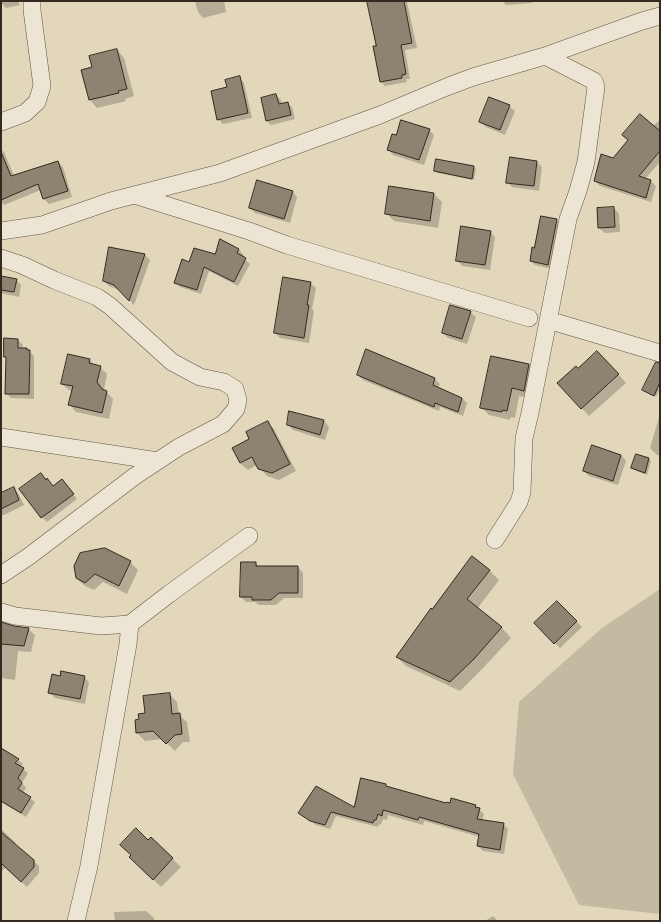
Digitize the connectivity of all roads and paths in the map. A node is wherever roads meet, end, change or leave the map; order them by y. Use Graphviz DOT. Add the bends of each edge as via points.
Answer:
graph roads {
  1 [pos="32,1"];
  2 [pos="660,16"];
  3 [pos="545,56"];
  4 [pos="1,122"];
  5 [pos="134,195"];
  6 [pos="1,231"];
  7 [pos="1,258"];
  8 [pos="529,318"];
  9 [pos="548,320"];
  10 [pos="660,353"];
  11 [pos="1,437"];
  12 [pos="158,461"];
  13 [pos="249,536"];
  14 [pos="495,540"];
  15 [pos="1,575"];
  16 [pos="1,612"];
  17 [pos="130,624"];
  18 [pos="76,921"];
  1 -- 4 [label="street" via="42,86 37,102 25,113"];
  2 -- 3 [label="street"];
  3 -- 5 [label="street" via="473,77 380,115 220,173"];
  3 -- 9 [label="street" via="594,81 596,88 586,162 568,219"];
  5 -- 6 [label="street" via="42,225"];
  5 -- 8 [label="street" via="287,245"];
  7 -- 12 [label="street" via="96,297 110,306 172,362 200,377 224,382 235,389 238,400 236,409 223,424"];
  9 -- 10 [label="street"];
  9 -- 14 [label="street" via="524,438 522,492 519,502"];
  11 -- 12 [label="street"];
  12 -- 15 [label="street"];
  13 -- 17 [label="street"];
  16 -- 17 [label="street" via="15,616 101,626"];
  17 -- 18 [label="street" via="90,859"];
}
